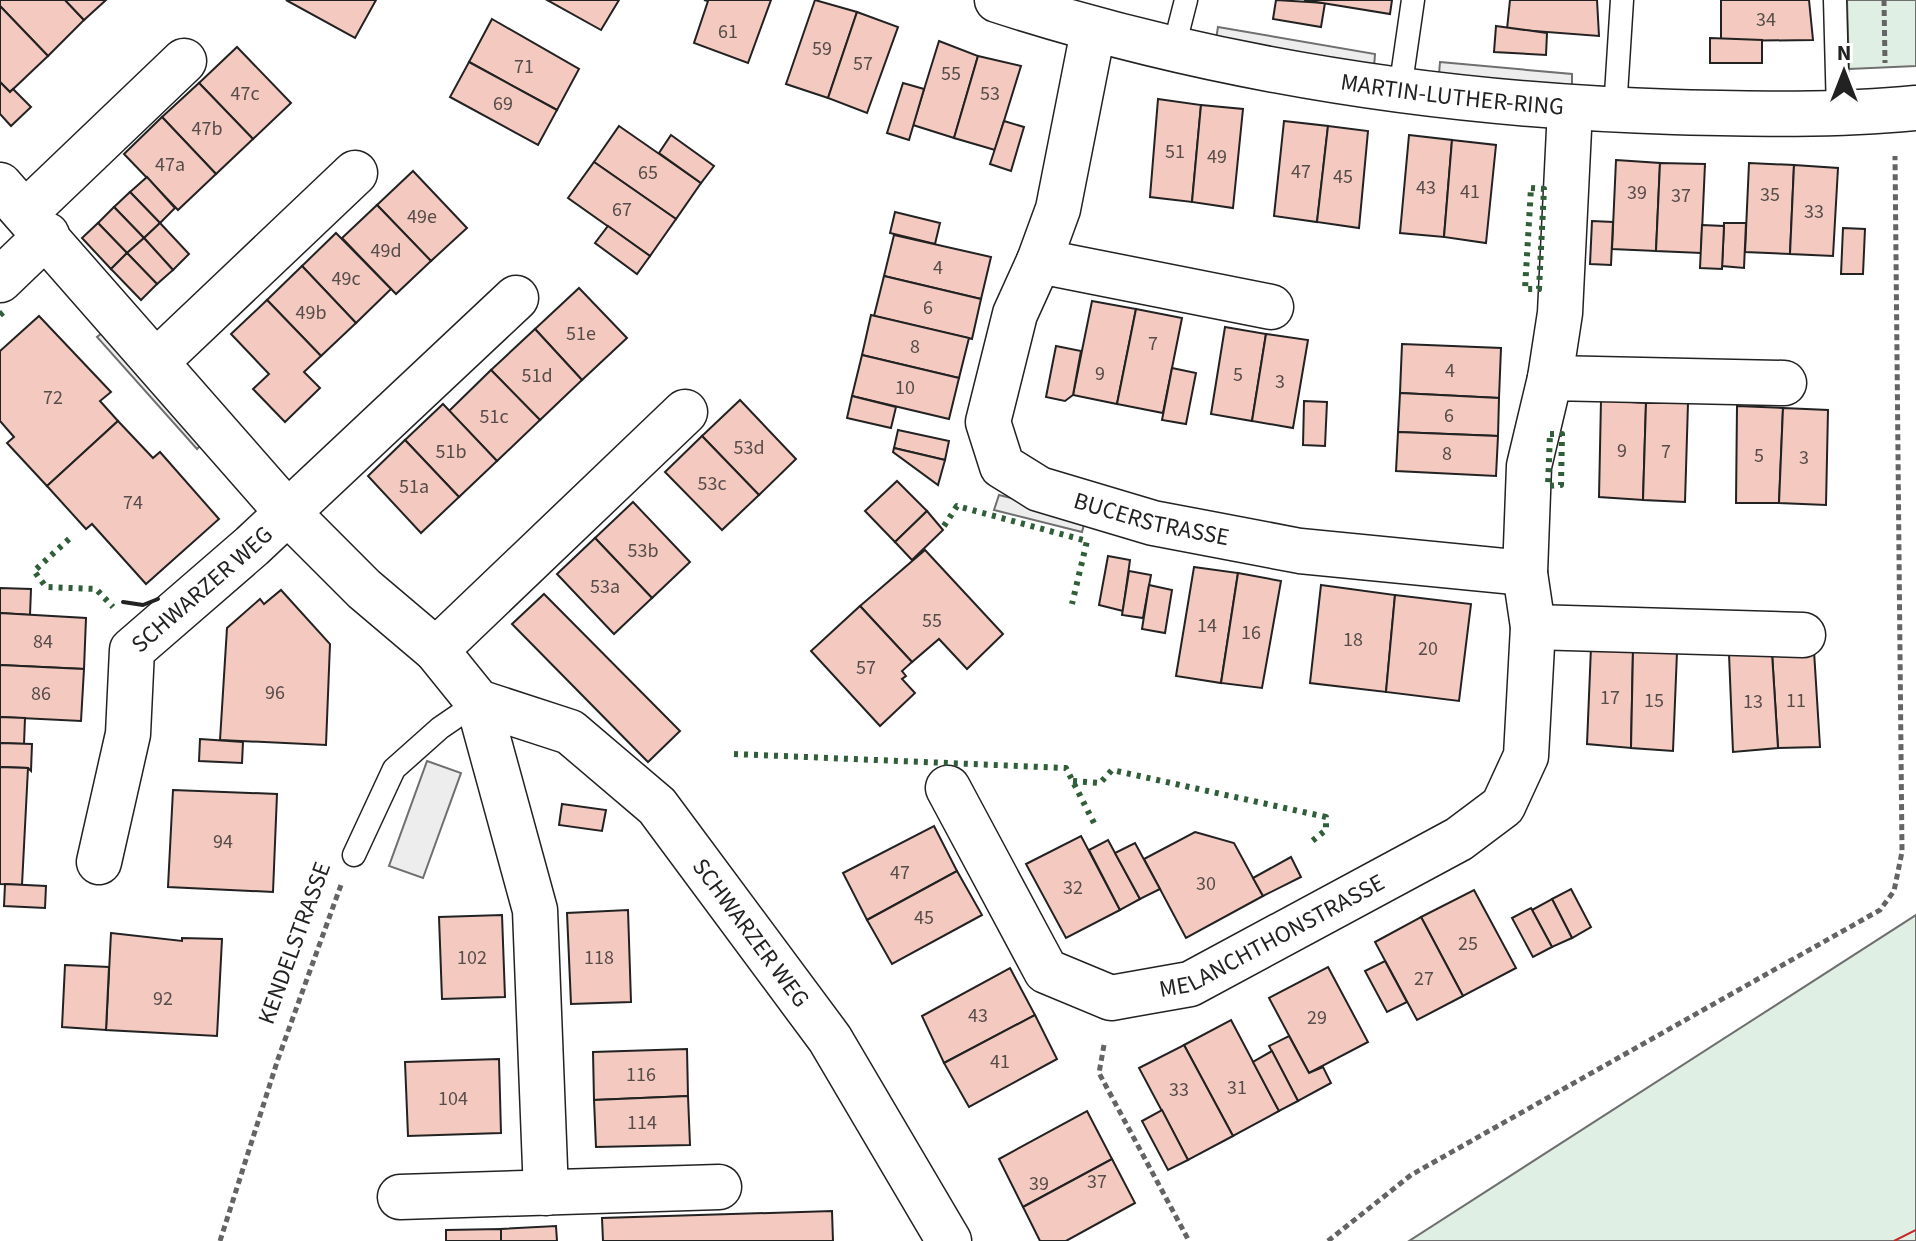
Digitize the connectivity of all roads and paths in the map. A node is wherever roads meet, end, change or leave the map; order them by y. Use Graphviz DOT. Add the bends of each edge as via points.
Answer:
graph roads {
  1 [pos="997,0"];
  2 [pos="1186,0"];
  3 [pos="1413,0"];
  4 [pos="1622,0"];
  5 [pos="1835,0"];
  6 [pos="1884,0"];
  7 [pos="1093,31"];
  8 [pos="1173,51"];
  9 [pos="184,61"];
  10 [pos="1400,90"];
  11 [pos="1570,109"];
  12 [pos="1615,110"];
  13 [pos="1903,110"];
  14 [pos="1838,112"];
  15 [pos="355,173"];
  16 [pos="24,211"];
  17 [pos="1039,261"];
  18 [pos="0,280"];
  19 [pos="516,298"];
  20 [pos="1271,307"];
  21 [pos="156,362"];
  22 [pos="1550,378"];
  23 [pos="1784,383"];
  24 [pos="685,412"];
  25 [pos="287,512"];
  26 [pos="1525,573"];
  27 [pos="1533,627"];
  28 [pos="1803,635"];
  29 [pos="436,650"];
  30 [pos="478,702"];
  31 [pos="948,788"];
  32 [pos="354,855"];
  33 [pos="99,862"];
  34 [pos="1111,998"];
  35 [pos="719,1187"];
  36 [pos="546,1193"];
  37 [pos="400,1197"];
  38 [pos="220,1241"];
  39 [pos="949,1241"];
  40 [pos="1189,1241"];
  41 [pos="1328,1241"];
  1 -- 7 [label="street, MARTIN-LUTHER-RING"];
  2 -- 8 [label="lane"];
  3 -- 10 [label="lane"];
  4 -- 12 [label="lane"];
  5 -- 14 [label="lane"];
  6 -- 13 [label="path"];
  7 -- 8 [label="street, MARTIN-LUTHER-RING"];
  7 -- 17 [label="street, BUCERSTRASSE" via="1058,209"];
  8 -- 10 [label="street, MARTIN-LUTHER-RING" via="1310,79"];
  9 -- 16 [label="street"];
  10 -- 11 [label="street, MARTIN-LUTHER-RING"];
  11 -- 12 [label="street, MARTIN-LUTHER-RING"];
  11 -- 22 [label="street, MELANCHTHONSTRASSE" via="1560,313"];
  12 -- 14 [label="street, MARTIN-LUTHER-RING"];
  13 -- 14 [label="street, MARTIN-LUTHER-RING"];
  13 -- 41 [label="path" via="1895,145 1902,852 1894,891 1880,910 1411,1175"];
  15 -- 21 [label="street"];
  16 -- 18 [label="street"];
  16 -- 21 [label="street, SCHWARZER WEG"];
  17 -- 20 [label="street"];
  17 -- 26 [label="street, BUCERSTRASSE" via="1015,314 988,422 1002,466 1039,489 1153,523 1300,551"];
  19 -- 25 [label="street, SCHWARZER WEG"];
  21 -- 25 [label="street, SCHWARZER WEG"];
  22 -- 23 [label="street"];
  22 -- 26 [label="street, MELANCHTHONSTRASSE" via="1529,466"];
  24 -- 29 [label="street"];
  25 -- 29 [label="street, SCHWARZER WEG" via="364,589"];
  25 -- 33 [label="street, SCHWARZER WEG" via="132,650 128,734"];
  26 -- 27 [label="street, MELANCHTHONSTRASSE"];
  27 -- 28 [label="street"];
  27 -- 34 [label="street, MELANCHTHONSTRASSE" via="1526,756 1503,806 1459,839 1190,984"];
  29 -- 30 [label="street, SCHWARZER WEG"];
  30 -- 32 [label="lane, KENDELSTRASSE" via="394,769"];
  30 -- 36 [label="street, SCHWARZER WEG" via="535,910"];
  30 -- 39 [label="street, SCHWARZER WEG" via="570,732 657,806 830,1039"];
  31 -- 34 [label="street" via="1046,971"];
  32 -- 38 [label="path, KENDELSTRASSE" via="284,1044"];
  34 -- 40 [label="path" via="1099,1073"];
  35 -- 36 [label="street"];
  36 -- 37 [label="street"];
}
